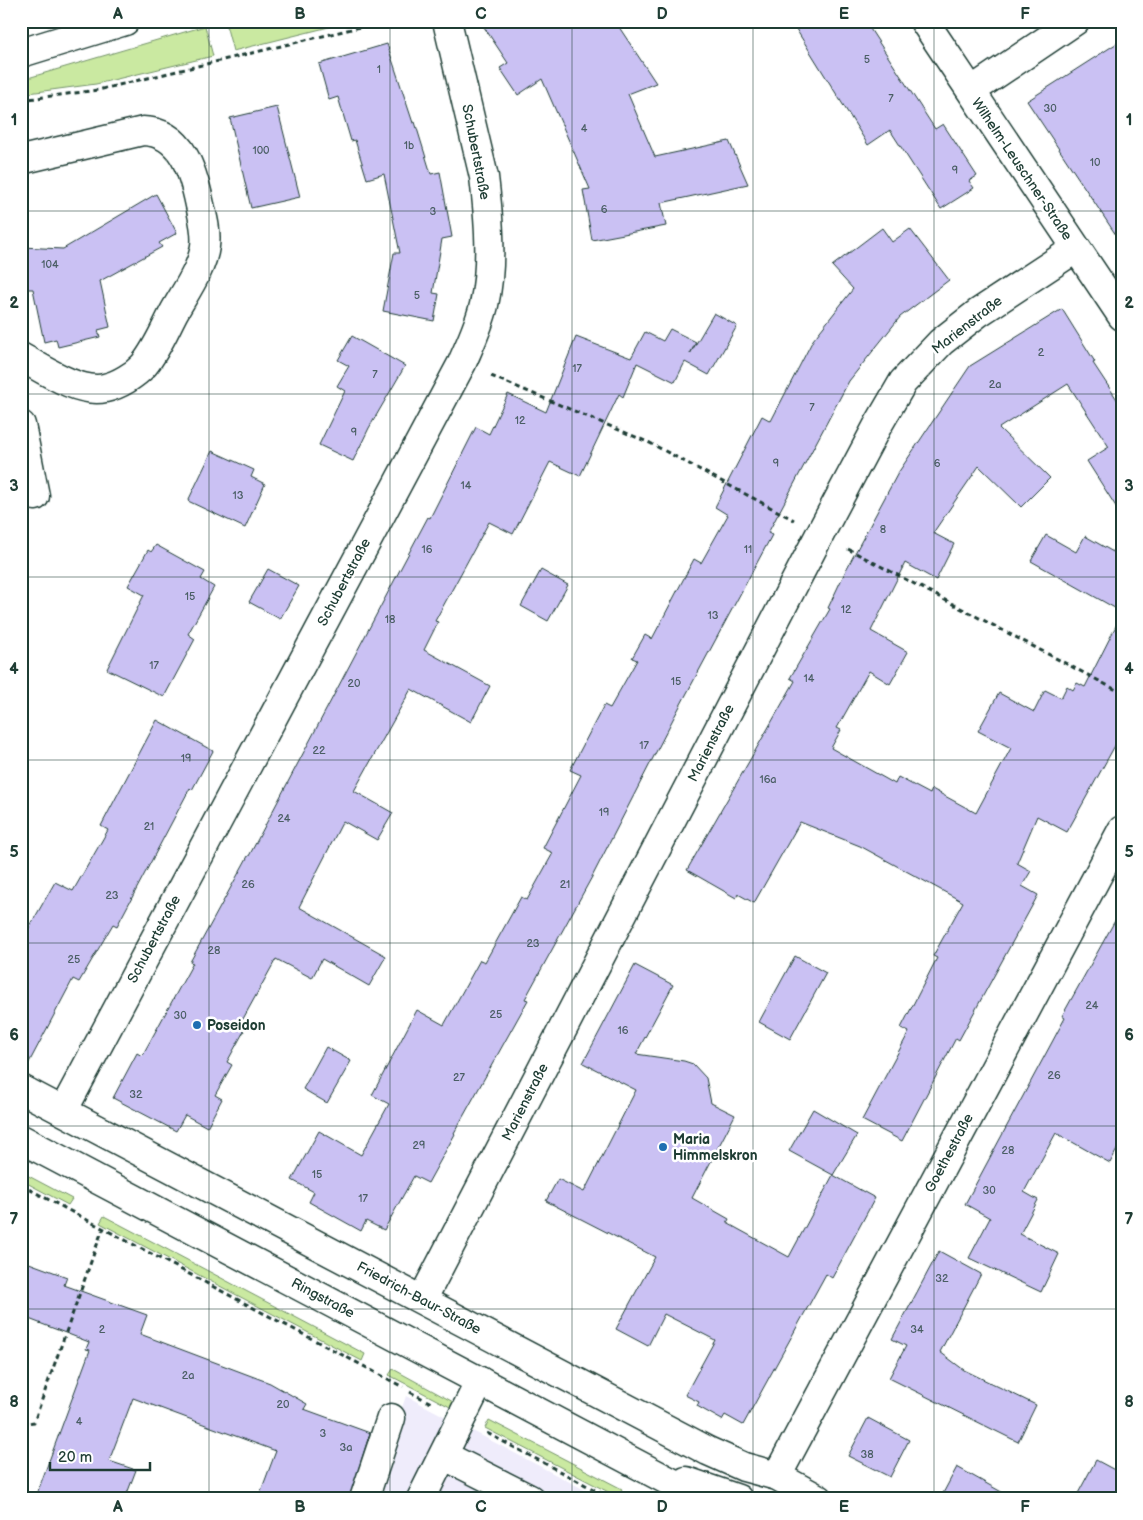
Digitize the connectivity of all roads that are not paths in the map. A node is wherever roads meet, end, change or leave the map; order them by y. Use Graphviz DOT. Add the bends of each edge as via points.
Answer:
graph roads {
  1 [pos="125,21"];
  2 [pos="447,21"];
  3 [pos="924,21"];
  4 [pos="1075,21"];
  5 [pos="21,53"];
  6 [pos="971,91"];
  7 [pos="21,160"];
  8 [pos="1076,248"];
  9 [pos="1122,316"];
  10 [pos="21,356"];
  11 [pos="21,425"];
  12 [pos="35,496"];
  13 [pos="1122,830"];
  14 [pos="21,1089"];
  15 [pos="63,1111"];
  16 [pos="21,1139"];
  17 [pos="422,1300"];
  18 [pos="480,1381"];
  19 [pos="391,1418"];
  20 [pos="442,1455"];
  21 [pos="777,1476"];
  22 [pos="721,1498"];
  23 [pos="364,1499"];
  24 [pos="421,1499"];
  25 [pos="530,1499"];
  26 [pos="819,1499"];
  1 -- 5 [label="street"];
  2 -- 15 [label="street, Schubertstraße" via="487,203 489,275 475,335"];
  3 -- 6 [label="street, Wilhelm-Leuschner-Straße"];
  4 -- 6 [label="street"];
  6 -- 8 [label="street, Wilhelm-Leuschner-Straße"];
  7 -- 10 [label="street" via="143,130 155,131 175,144 186,159 195,179 205,229 205,247 198,267 155,348 128,378 104,388 82,387 57,378"];
  8 -- 9 [label="street, Wilhelm-Leuschner-Straße"];
  8 -- 17 [label="street, Marienstraße" via="978,313 941,342 903,382 820,534"];
  11 -- 12 [label="street"];
  13 -- 21 [label="street, Goethestraße"];
  14 -- 15 [label="street, Friedrich-Baur-Straße"];
  15 -- 17 [label="street, Friedrich-Baur-Straße"];
  16 -- 18 [label="street, Ringstraße"];
  17 -- 21 [label="street, Friedrich-Baur-Straße" via="708,1451 744,1467"];
  18 -- 20 [label="street"];
  18 -- 22 [label="street, Ringstraße" via="624,1457"];
  19 -- 23 [label="street"];
  20 -- 24 [label="street"];
  20 -- 25 [label="street"];
  21 -- 26 [label="street, Friedrich-Baur-Straße"];
}
